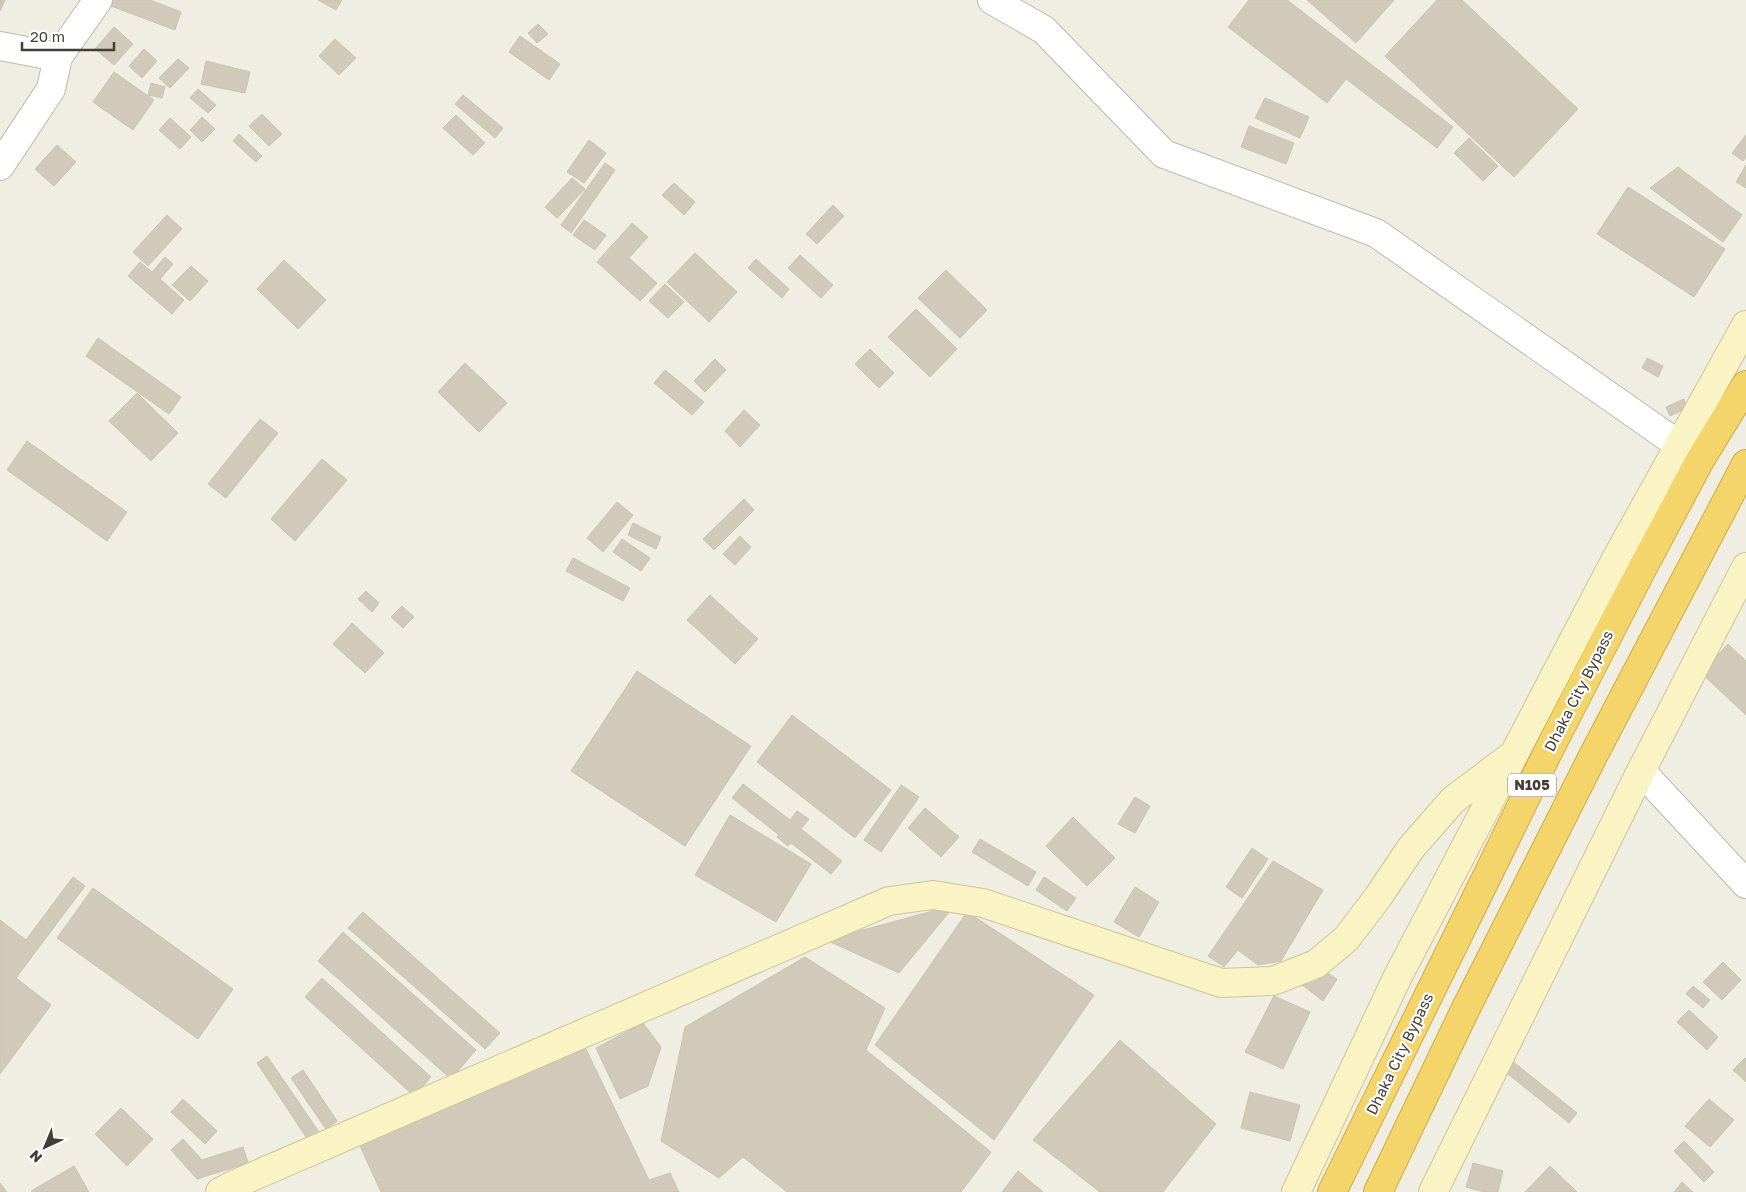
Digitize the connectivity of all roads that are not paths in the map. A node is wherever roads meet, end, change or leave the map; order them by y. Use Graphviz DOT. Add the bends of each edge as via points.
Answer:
graph roads {
  1 [pos="98,0"];
  2 [pos="992,0"];
  3 [pos="0,46"];
  4 [pos="58,57"];
  5 [pos="0,166"];
  6 [pos="1746,325"];
  7 [pos="1746,385"];
  8 [pos="1679,445"];
  9 [pos="1746,464"];
  10 [pos="1746,567"];
  11 [pos="1514,754"];
  12 [pos="1641,771"];
  13 [pos="1746,884"];
  14 [pos="220,1192"];
  15 [pos="1296,1192"];
  16 [pos="1332,1192"];
  17 [pos="1378,1192"];
  18 [pos="1433,1192"];
  1 -- 4 [label="street"];
  2 -- 8 [label="street" via="1044,30 1164,154 1376,233"];
  3 -- 4 [label="street"];
  4 -- 5 [label="street" via="51,89"];
  6 -- 8 [label="main road"];
  7 -- 16 [label="highway, Dhaka City Bypass / N105" via="1700,460 1558,733"];
  8 -- 11 [label="main road"];
  9 -- 17 [label="highway, N105" via="1594,754"];
  10 -- 12 [label="main road"];
  11 -- 14 [label="main road" via="1453,800 1411,848 1346,939 1316,964 1273,981 1221,983 983,903 933,895 890,901"];
  11 -- 15 [label="main road" via="1398,976"];
  12 -- 13 [label="street"];
  12 -- 18 [label="main road"];
}
